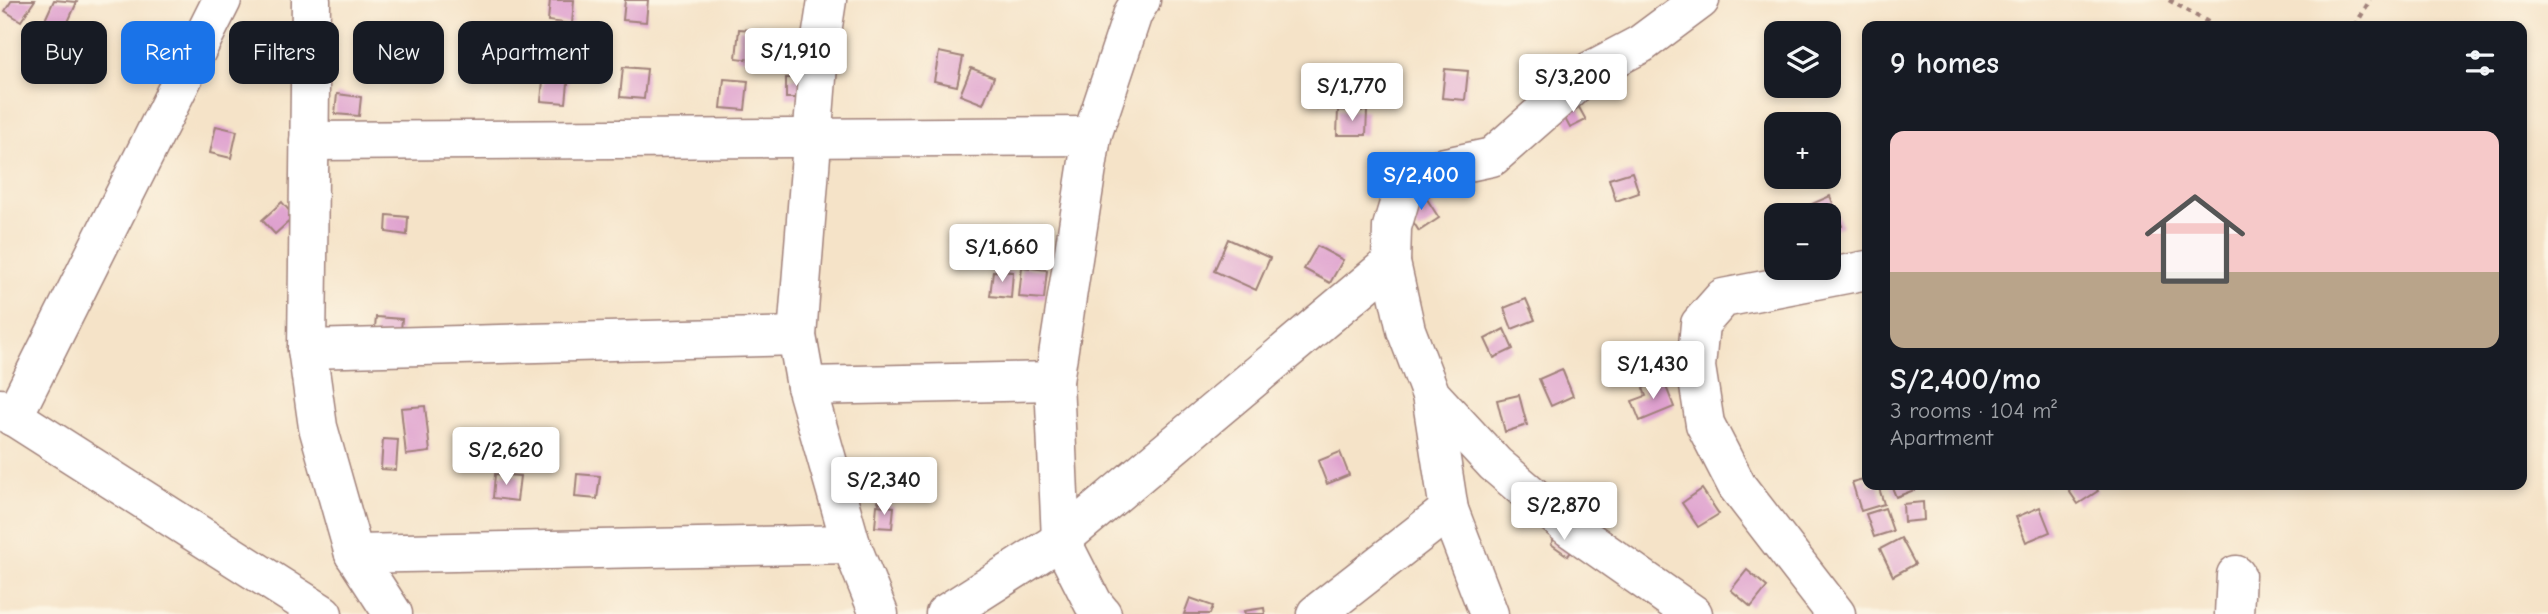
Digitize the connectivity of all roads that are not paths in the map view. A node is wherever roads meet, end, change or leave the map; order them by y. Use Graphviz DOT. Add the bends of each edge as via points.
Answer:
graph roads {
  1 [pos="222,0"];
  2 [pos="311,0"];
  3 [pos="827,0"];
  4 [pos="1141,0"];
  5 [pos="1700,0"];
  6 [pos="1092,136"];
  7 [pos="814,139"];
  8 [pos="309,141"];
  9 [pos="1391,263"];
  10 [pos="1862,271"];
  11 [pos="797,337"];
  12 [pos="307,349"];
  13 [pos="1054,381"];
  14 [pos="806,386"];
  15 [pos="1431,395"];
  16 [pos="6,413"];
  17 [pos="1449,510"];
  18 [pos="1061,540"];
  19 [pos="850,544"];
  20 [pos="355,554"];
  21 [pos="2236,575"];
  22 [pos="323,614"];
  23 [pos="393,614"];
  24 [pos="879,614"];
  25 [pos="946,614"];
  26 [pos="1102,614"];
  27 [pos="1316,614"];
  28 [pos="1489,614"];
  29 [pos="1693,614"];
  30 [pos="1836,614"];
  31 [pos="2234,614"];
  1 -- 16 [label="street"];
  2 -- 8 [label="street"];
  3 -- 7 [label="street"];
  4 -- 6 [label="street"];
  5 -- 9 [label="street" via="1641,44 1590,71 1492,157 1431,170 1403,190 1392,227"];
  6 -- 7 [label="street"];
  6 -- 13 [label="street"];
  7 -- 8 [label="street"];
  7 -- 11 [label="street"];
  8 -- 12 [label="street"];
  9 -- 15 [label="street" via="1406,330"];
  9 -- 18 [label="street"];
  10 -- 30 [label="street" via="1723,298 1700,324 1696,367 1704,424 1737,486"];
  11 -- 12 [label="street"];
  11 -- 14 [label="street"];
  12 -- 20 [label="street" via="318,427"];
  13 -- 14 [label="street"];
  13 -- 18 [label="street"];
  14 -- 19 [label="street"];
  15 -- 17 [label="street"];
  15 -- 29 [label="street" via="1495,464 1560,520"];
  16 -- 22 [label="street"];
  17 -- 27 [label="street"];
  17 -- 28 [label="street"];
  18 -- 25 [label="street"];
  18 -- 26 [label="street"];
  19 -- 20 [label="street"];
  19 -- 24 [label="street"];
  20 -- 23 [label="street"];
  21 -- 31 [label="street"];
}
